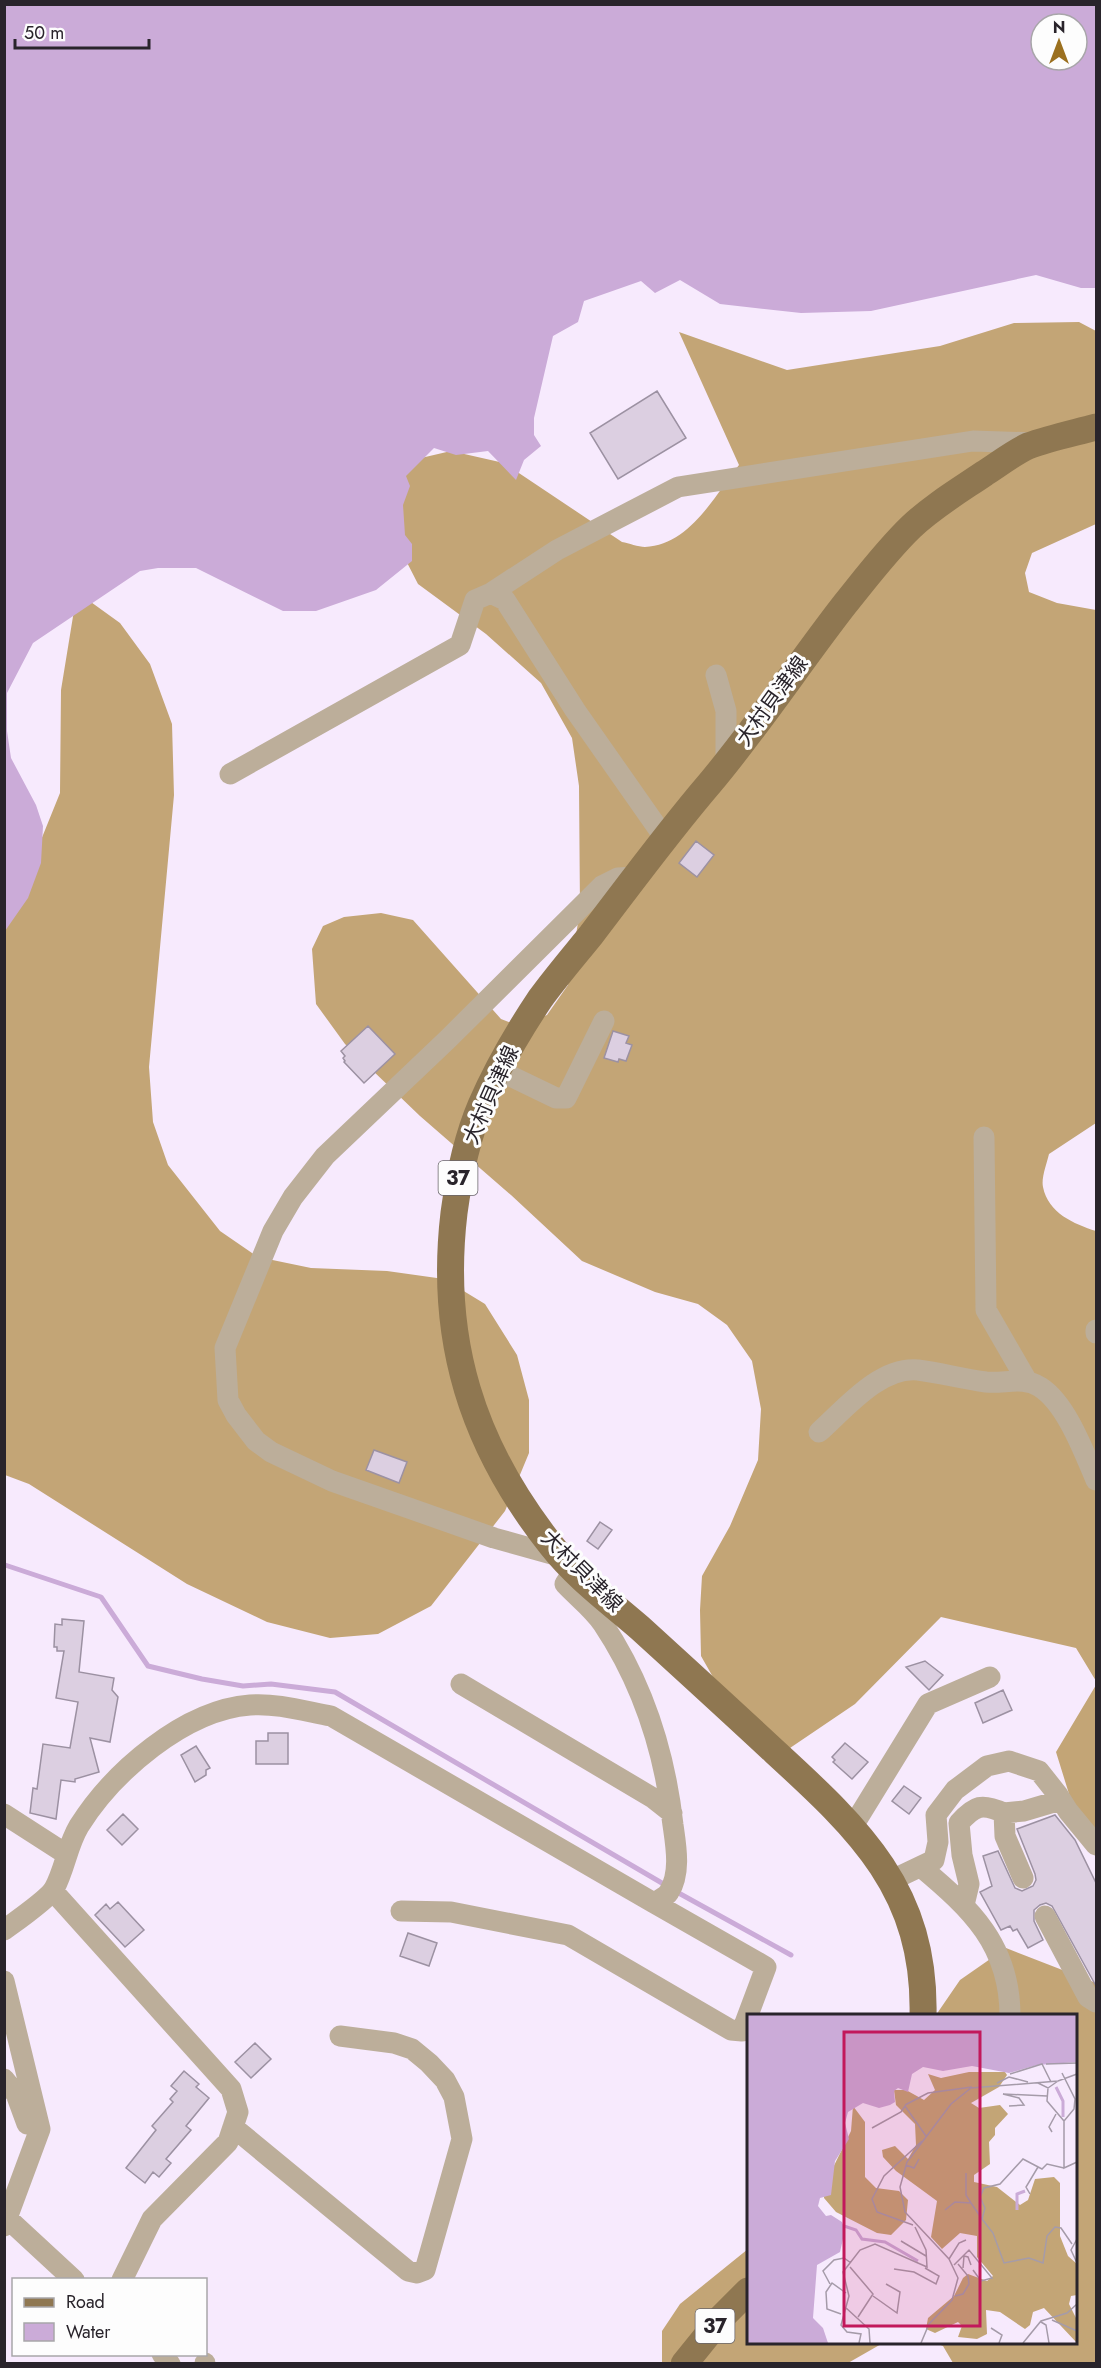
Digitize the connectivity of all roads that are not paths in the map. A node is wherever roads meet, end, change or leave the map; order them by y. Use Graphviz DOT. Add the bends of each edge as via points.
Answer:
graph roads {
  1 [pos="1096,427"];
  2 [pos="1040,443"];
  3 [pos="490,593"];
  4 [pos="716,675"];
  5 [pos="726,763"];
  6 [pos="230,774"];
  7 [pos="664,837"];
  8 [pos="634,877"];
  9 [pos="604,1021"];
  10 [pos="498,1070"];
  11 [pos="984,1137"];
  12 [pos="1027,1381"];
  13 [pos="819,1431"];
  14 [pos="1096,1480"];
  15 [pos="568,1564"];
  16 [pos="990,1677"];
  17 [pos="461,1684"];
  18 [pos="1061,1800"];
  19 [pos="672,1813"];
  20 [pos="1004,1813"];
  21 [pos="4,1814"];
  22 [pos="853,1826"];
  23 [pos="4,1829"];
  24 [pos="1096,1845"];
  25 [pos="64,1859"];
  26 [pos="921,1867"];
  27 [pos="1023,1878"];
  28 [pos="892,1880"];
  29 [pos="53,1891"];
  30 [pos="654,1903"];
  31 [pos="964,1905"];
  32 [pos="401,1911"];
  33 [pos="1045,1916"];
  34 [pos="4,1930"];
  35 [pos="4,1981"];
  36 [pos="1096,2002"];
  37 [pos="748,2014"];
  38 [pos="923,2014"];
  39 [pos="1010,2014"];
  40 [pos="747,2018"];
  41 [pos="340,2036"];
  42 [pos="4,2079"];
  43 [pos="233,2127"];
  44 [pos="35,2144"];
  45 [pos="6,2223"];
  46 [pos="72,2278"];
  47 [pos="123,2278"];
  48 [pos="747,2292"];
  49 [pos="684,2364"];
  1 -- 2 [label="main road, 大村貝津線 / 37"];
  2 -- 3 [label="street" via="973,441 678,487 557,550"];
  2 -- 5 [label="main road, 大村貝津線 / 37" via="1025,447 912,526 840,611"];
  3 -- 6 [label="street" via="475,600 460,645"];
  3 -- 7 [label="street" via="505,600 575,710"];
  4 -- 5 [label="street" via="726,711"];
  5 -- 7 [label="main road, 大村貝津線 / 37"];
  7 -- 8 [label="main road, 大村貝津線 / 37"];
  8 -- 10 [label="main road, 大村貝津線 / 37" via="542,996"];
  8 -- 15 [label="street" via="618,878 602,886 325,1156 273,1231 225,1348 228,1400 256,1441 271,1452 332,1481"];
  9 -- 10 [label="street" via="566,1098 556,1098"];
  10 -- 15 [label="main road, 大村貝津線 / 37" via="480,1108 460,1169 450,1245 450,1302 471,1403 490,1451 514,1494"];
  11 -- 12 [label="street" via="987,1310"];
  12 -- 13 [label="street" via="988,1382 915,1370 902,1372 878,1380"];
  12 -- 14 [label="street" via="1041,1388 1058,1405"];
  15 -- 19 [label="street" via="565,1584 602,1622 651,1721"];
  15 -- 22 [label="main road, 大村貝津線 / 37"];
  16 -- 22 [label="street" via="928,1704"];
  17 -- 19 [label="street"];
  18 -- 20 [label="street"];
  18 -- 24 [label="street"];
  18 -- 26 [label="street" via="1039,1771 1010,1761 987,1766 955,1790 936,1815 938,1842 934,1860"];
  19 -- 30 [label="street" via="676,1872 668,1894"];
  20 -- 27 [label="street" via="1005,1836"];
  20 -- 31 [label="street" via="987,1806 970,1810 958,1823 969,1884"];
  21 -- 25 [label="street"];
  22 -- 28 [label="main road, 大村貝津線 / 37"];
  23 -- 25 [label="street"];
  25 -- 29 [label="street"];
  25 -- 30 [label="street" via="78,1827 134,1760 175,1732 214,1713 249,1705 286,1707 331,1716"];
  26 -- 28 [label="street"];
  26 -- 31 [label="street"];
  28 -- 38 [label="main road, 大村貝津線 / 37" via="915,1933 924,1983"];
  29 -- 34 [label="street"];
  29 -- 43 [label="street" via="231,2089 238,2112"];
  30 -- 37 [label="street" via="766,1967"];
  31 -- 39 [label="street" via="1003,1964 1010,1992"];
  32 -- 40 [label="street" via="451,1912 568,1935 731,2030 742,2031"];
  33 -- 36 [label="street" via="1088,1997"];
  35 -- 44 [label="street" via="40,2129"];
  41 -- 43 [label="street" via="412,2049 445,2080 454,2097 462,2139 425,2270 408,2271"];
  42 -- 44 [label="street" via="16,2094"];
  43 -- 47 [label="street" via="228,2142 152,2219"];
  44 -- 45 [label="street"];
  45 -- 46 [label="street"];
  48 -- 49 [label="main road, 37"];
}
